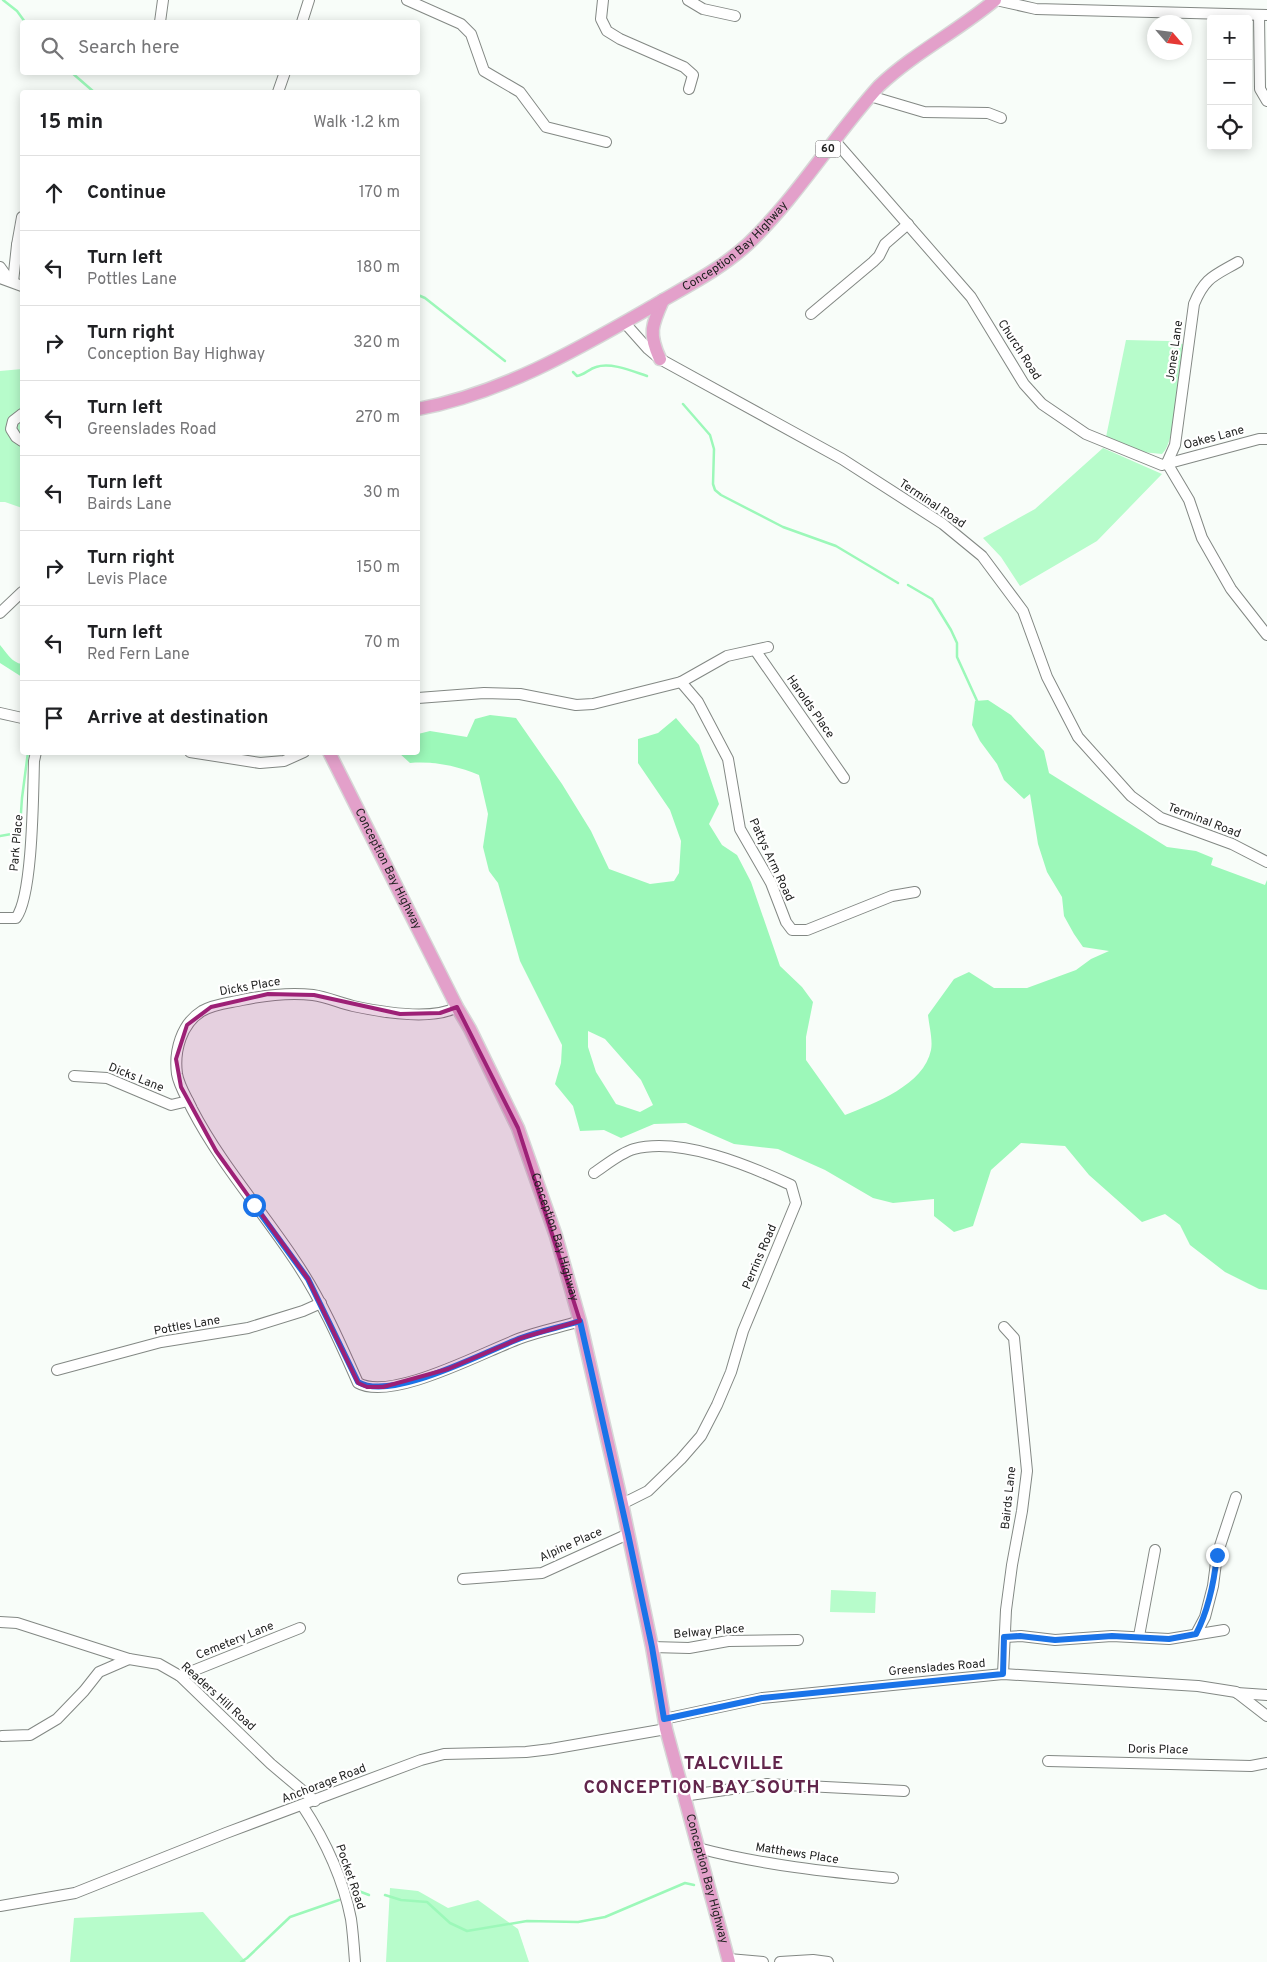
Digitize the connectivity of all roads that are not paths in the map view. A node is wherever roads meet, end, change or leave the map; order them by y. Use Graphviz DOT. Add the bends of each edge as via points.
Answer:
graph roads {
  1 [pos="163,0"];
  2 [pos="309,0"];
  3 [pos="408,0"];
  4 [pos="603,0"];
  5 [pos="688,0"];
  6 [pos="995,0"];
  7 [pos="1263,15"];
  8 [pos="735,16"];
  9 [pos="160,20"];
  10 [pos="303,20"];
  11 [pos="284,75"];
  12 [pos="689,89"];
  13 [pos="279,90"];
  14 [pos="870,96"];
  15 [pos="1267,101"];
  16 [pos="1001,118"];
  17 [pos="835,141"];
  18 [pos="606,142"];
  19 [pos="908,224"];
  20 [pos="20,246"];
  21 [pos="1238,262"];
  22 [pos="0,267"];
  23 [pos="11,282"];
  24 [pos="663,300"];
  25 [pos="811,314"];
  26 [pos="624,322"];
  27 [pos="660,359"];
  28 [pos="420,409"];
  29 [pos="20,416"];
  30 [pos="1267,439"];
  31 [pos="20,440"];
  32 [pos="1167,463"];
  33 [pos="20,594"];
  34 [pos="0,613"];
  35 [pos="1267,635"];
  36 [pos="768,647"];
  37 [pos="755,650"];
  38 [pos="682,682"];
  39 [pos="420,698"];
  40 [pos="0,713"];
  41 [pos="20,718"];
  42 [pos="35,755"];
  43 [pos="209,755"];
  44 [pos="297,755"];
  45 [pos="331,755"];
  46 [pos="844,778"];
  47 [pos="1267,862"];
  48 [pos="915,892"];
  49 [pos="0,918"];
  50 [pos="457,1007"];
  51 [pos="74,1076"];
  52 [pos="188,1101"];
  53 [pos="594,1173"];
  54 [pos="321,1303"];
  55 [pos="580,1321"];
  56 [pos="1004,1327"];
  57 [pos="57,1370"];
  58 [pos="1236,1498"];
  59 [pos="622,1504"];
  60 [pos="628,1534"];
  61 [pos="1155,1550"];
  62 [pos="463,1579"];
  63 [pos="0,1622"];
  64 [pos="300,1628"];
  65 [pos="1224,1630"];
  66 [pos="1196,1634"];
  67 [pos="1139,1636"];
  68 [pos="1004,1637"];
  69 [pos="798,1640"];
  70 [pos="652,1647"];
  71 [pos="129,1660"];
  72 [pos="1003,1674"];
  73 [pos="180,1676"];
  74 [pos="1236,1692"];
  75 [pos="1267,1695"];
  76 [pos="1267,1716"];
  77 [pos="665,1724"];
  78 [pos="2,1736"];
  79 [pos="1048,1761"];
  80 [pos="1267,1763"];
  81 [pos="904,1791"];
  82 [pos="683,1796"];
  83 [pos="315,1800"];
  84 [pos="302,1805"];
  85 [pos="698,1848"];
  86 [pos="893,1878"];
  87 [pos="0,1906"];
  88 [pos="729,1961"];
  89 [pos="355,1962"];
  90 [pos="763,1962"];
  91 [pos="780,1962"];
  92 [pos="828,1962"];
  1 -- 9 [label="street"];
  2 -- 10 [label="street"];
  3 -- 18 [label="street" via="461,24 471,34 484,71 520,92 546,127"];
  4 -- 12 [label="street" via="601,19 607,31 684,67 693,75"];
  5 -- 8 [label="street" via="703,9"];
  6 -- 7 [label="street" via="1036,9"];
  6 -- 14 [label="main road, Conception Bay Highway / 60" via="896,70"];
  7 -- 15 [label="street" via="1260,89"];
  11 -- 13 [label="street"];
  14 -- 16 [label="street" via="924,112 988,113"];
  14 -- 17 [label="main road, Conception Bay Highway / 60"];
  17 -- 19 [label="street, Church Road"];
  17 -- 24 [label="main road, Conception Bay Highway / 60" via="747,244 712,272"];
  19 -- 25 [label="street" via="885,244 873,262"];
  19 -- 32 [label="street, Church Road" via="971,297 1024,384 1042,404 1086,434 1162,465"];
  20 -- 23 [label="street"];
  21 -- 32 [label="street, Jones Lane" via="1210,278 1194,304 1175,445"];
  22 -- 23 [label="street"];
  24 -- 26 [label="main road, Conception Bay Highway / 60"];
  24 -- 27 [label="main road" via="651,333"];
  26 -- 27 [label="street, Terminal Road"];
  26 -- 28 [label="main road, Conception Bay Highway / 60" via="508,382 456,401"];
  27 -- 47 [label="street, Terminal Road" via="842,459 943,524 982,556 1023,611 1047,677 1078,737 1131,796 1161,818 1232,844"];
  29 -- 31 [label="street" via="13,421 11,429"];
  30 -- 32 [label="street, Oakes Lane"];
  32 -- 35 [label="street" via="1189,500 1202,538 1231,590"];
  33 -- 34 [label="street"];
  36 -- 37 [label="street"];
  37 -- 38 [label="street" via="727,656"];
  37 -- 46 [label="street, Harolds Place"];
  38 -- 39 [label="street" via="593,704 576,705 520,694"];
  38 -- 48 [label="street, Pattys Arm Road" via="698,702 728,759 740,829 771,883 792,930 807,930 892,896"];
  40 -- 41 [label="street"];
  42 -- 49 [label="street, Park Place" via="28,874 20,913 16,918"];
  43 -- 44 [label="street" via="260,763 284,761"];
  45 -- 50 [label="main road, Conception Bay Highway"];
  50 -- 52 [label="street, Dicks Place" via="440,1013 400,1014 290,994 268,994 211,1007 187,1025 178,1048 178,1076"];
  50 -- 55 [label="main road, Conception Bay Highway" via="518,1128 556,1236"];
  51 -- 52 [label="street, Dicks Lane" via="107,1078 171,1105"];
  52 -- 54 [label="street, Dicks Place" via="233,1175 294,1258"];
  53 -- 59 [label="street, Perrins Road" via="632,1150 656,1146 688,1149 757,1169 791,1185 796,1203 743,1331 718,1405 701,1436 648,1491"];
  54 -- 55 [label="street, Dicks Place" via="358,1382 367,1388 425,1378 521,1338"];
  54 -- 57 [label="street, Pottles Lane" via="248,1328 161,1342"];
  55 -- 59 [label="main road, Conception Bay Highway"];
  56 -- 68 [label="street, Bairds Lane" via="1014,1338 1027,1471"];
  58 -- 66 [label="street" via="1217,1555 1205,1617"];
  59 -- 60 [label="main road, Conception Bay Highway"];
  60 -- 62 [label="street, Alpine Place" via="542,1573"];
  60 -- 70 [label="main road, Conception Bay Highway"];
  61 -- 67 [label="street"];
  63 -- 71 [label="street, Readers Hill Road" via="17,1623"];
  64 -- 73 [label="street, Cemetery Lane"];
  65 -- 66 [label="street"];
  66 -- 67 [label="street" via="1169,1639"];
  67 -- 68 [label="street" via="1055,1640"];
  68 -- 72 [label="street, Bairds Lane"];
  69 -- 70 [label="street, Belway Place" via="728,1641 689,1648"];
  70 -- 77 [label="main road, Conception Bay Highway"];
  71 -- 73 [label="street, Readers Hill Road" via="159,1664"];
  71 -- 78 [label="street" via="99,1672 57,1719 30,1735"];
  72 -- 74 [label="street, Greenslades Road" via="1198,1686"];
  72 -- 77 [label="street, Greenslades Road" via="762,1698"];
  73 -- 83 [label="street, Readers Hill Road" via="271,1764"];
  74 -- 75 [label="street"];
  74 -- 76 [label="street, Greenslades Road"];
  77 -- 82 [label="main road, Conception Bay Highway"];
  77 -- 83 [label="street, Anchorage Road" via="551,1749 444,1754"];
  79 -- 80 [label="street, Doris Place" via="1250,1766"];
  81 -- 82 [label="street" via="767,1784"];
  82 -- 85 [label="main road, Conception Bay Highway"];
  83 -- 84 [label="street, Anchorage Road"];
  84 -- 87 [label="street, Anchorage Road" via="75,1893"];
  84 -- 89 [label="street, Pocket Road" via="321,1835 339,1878 351,1919"];
  85 -- 86 [label="street, Matthews Place" via="809,1870"];
  85 -- 88 [label="main road, Conception Bay Highway"];
  88 -- 90 [label="street"];
  91 -- 92 [label="street"];
}
